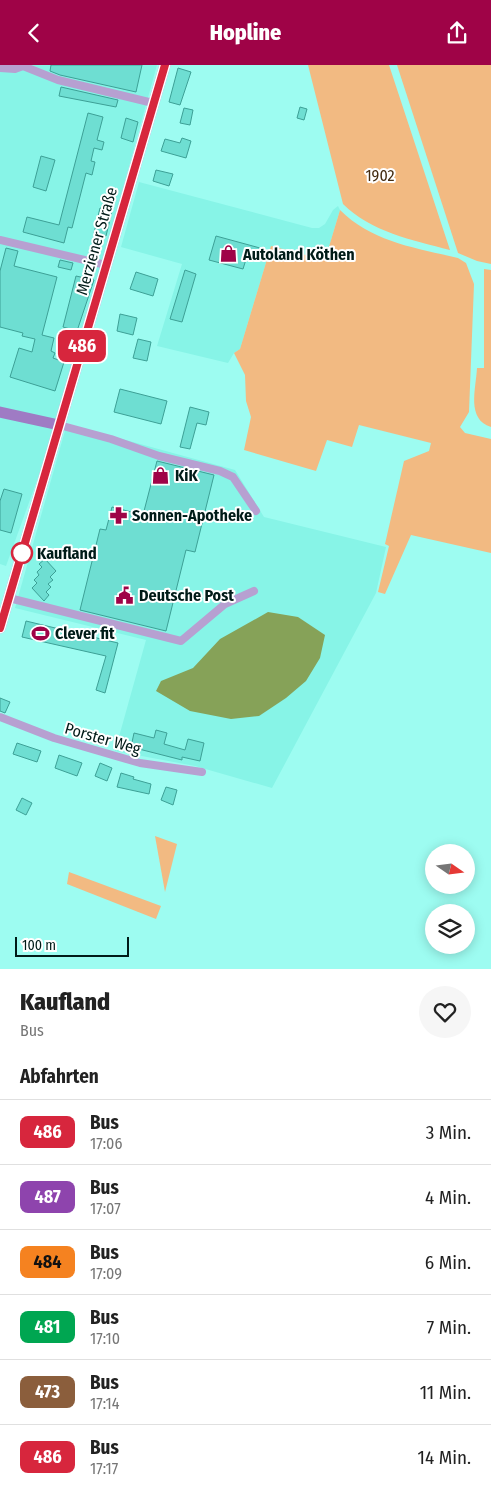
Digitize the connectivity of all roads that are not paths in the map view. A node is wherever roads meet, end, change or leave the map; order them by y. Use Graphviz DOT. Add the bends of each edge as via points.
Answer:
graph roads {
  1 [pos="23,65"];
  2 [pos="165,65"];
  3 [pos="0,68"];
  4 [pos="154,103"];
  5 [pos="0,240"];
  6 [pos="106,265"];
  7 [pos="0,412"];
  8 [pos="59,425"];
  9 [pos="256,511"];
  10 [pos="254,591"];
  11 [pos="9,598"];
  12 [pos="0,628"];
  13 [pos="0,717"];
  14 [pos="202,772"];
  1 -- 3 [label="street" via="15,69"];
  1 -- 4 [label="street" via="58,80"];
  2 -- 4 [label="main road, Merziener Straße"];
  4 -- 6 [label="main road, Merziener Straße"];
  5 -- 6 [label="street"];
  6 -- 8 [label="main road, Merziener Straße"];
  7 -- 8 [label="main road"];
  8 -- 9 [label="street" via="220,471 233,477"];
  8 -- 11 [label="main road, Merziener Straße"];
  10 -- 11 [label="street" via="224,604 181,641"];
  11 -- 12 [label="main road, Merziener Straße"];
  13 -- 14 [label="street, Porster Weg" via="54,738 140,763"];
}
